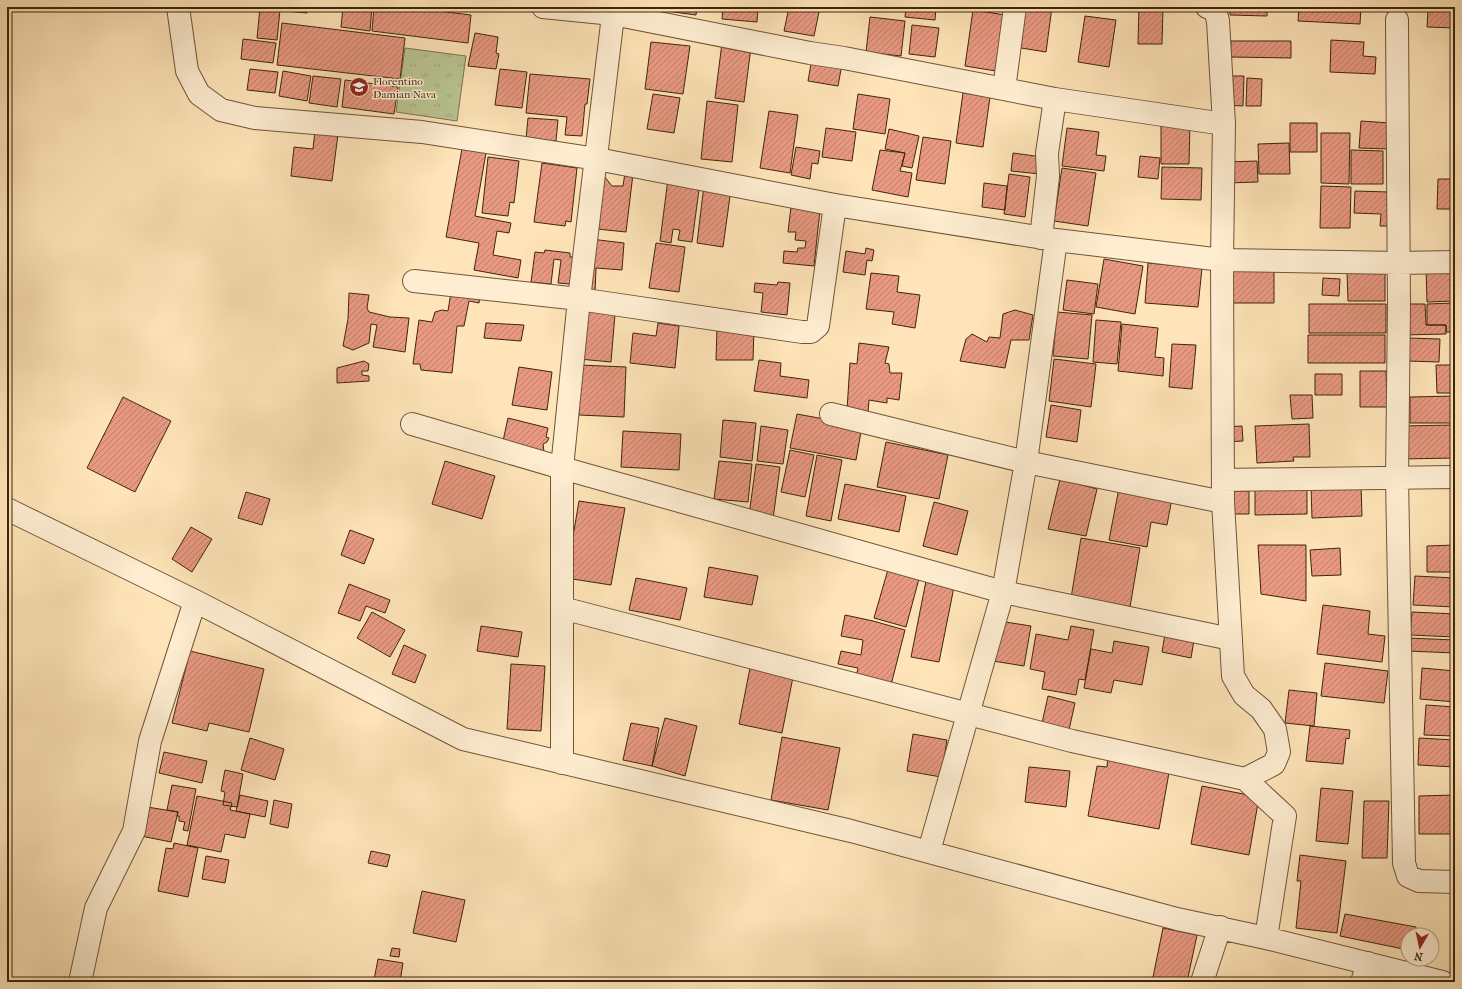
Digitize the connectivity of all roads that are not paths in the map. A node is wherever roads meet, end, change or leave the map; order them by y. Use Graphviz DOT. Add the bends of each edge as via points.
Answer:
graph roads {
  1 [pos="178,7"];
  2 [pos="543,7"];
  3 [pos="1015,7"];
  4 [pos="1207,7"];
  5 [pos="614,11"];
  6 [pos="1397,20"];
  7 [pos="1004,89"];
  8 [pos="1055,99"];
  9 [pos="1224,124"];
  10 [pos="597,159"];
  11 [pos="835,205"];
  12 [pos="1048,239"];
  13 [pos="1222,260"];
  14 [pos="1455,262"];
  15 [pos="1398,263"];
  16 [pos="414,281"];
  17 [pos="579,299"];
  18 [pos="831,414"];
  19 [pos="412,424"];
  20 [pos="1026,462"];
  21 [pos="562,468"];
  22 [pos="1455,477"];
  23 [pos="1397,478"];
  24 [pos="1223,480"];
  25 [pos="1223,502"];
  26 [pos="7,509"];
  27 [pos="1003,592"];
  28 [pos="195,601"];
  29 [pos="562,608"];
  30 [pos="1231,639"];
  31 [pos="968,714"];
  32 [pos="562,762"];
  33 [pos="1245,779"];
  34 [pos="929,851"];
  35 [pos="1455,882"];
  36 [pos="1220,927"];
  37 [pos="1266,938"];
  38 [pos="1365,972"];
  39 [pos="80,982"];
  40 [pos="1202,982"];
  41 [pos="1442,982"];
  1 -- 10 [label="street" via="187,71 199,94 221,110 255,118 422,132"];
  2 -- 5 [label="street"];
  3 -- 7 [label="street"];
  4 -- 9 [label="street" via="1215,10 1218,21"];
  5 -- 7 [label="street" via="810,53"];
  5 -- 10 [label="street"];
  6 -- 15 [label="street"];
  7 -- 8 [label="street"];
  8 -- 9 [label="street"];
  8 -- 12 [label="street" via="1047,153"];
  9 -- 13 [label="street"];
  10 -- 11 [label="street"];
  10 -- 17 [label="street"];
  11 -- 12 [label="street"];
  11 -- 17 [label="street" via="818,326 811,332"];
  12 -- 13 [label="street"];
  12 -- 20 [label="street"];
  13 -- 15 [label="street"];
  13 -- 24 [label="street"];
  14 -- 15 [label="street"];
  15 -- 23 [label="street"];
  16 -- 17 [label="street"];
  17 -- 21 [label="street"];
  18 -- 20 [label="street"];
  19 -- 21 [label="street"];
  20 -- 25 [label="street"];
  20 -- 27 [label="street"];
  21 -- 27 [label="street"];
  21 -- 29 [label="street"];
  22 -- 23 [label="street"];
  23 -- 24 [label="street"];
  23 -- 35 [label="street" via="1404,863 1408,876 1419,881"];
  24 -- 25 [label="street"];
  25 -- 30 [label="street"];
  26 -- 28 [label="street"];
  27 -- 30 [label="street"];
  27 -- 31 [label="street"];
  28 -- 32 [label="street" via="463,739"];
  28 -- 39 [label="street" via="150,741 134,832 96,908"];
  29 -- 31 [label="street"];
  29 -- 32 [label="street"];
  30 -- 33 [label="street" via="1233,676 1244,695 1261,709 1275,729 1279,752 1274,764"];
  31 -- 33 [label="street"];
  31 -- 34 [label="street"];
  32 -- 34 [label="street" via="851,830"];
  33 -- 37 [label="street" via="1285,816"];
  34 -- 36 [label="street" via="1176,919"];
  36 -- 37 [label="street"];
  36 -- 40 [label="street"];
  37 -- 38 [label="street"];
  38 -- 41 [label="street"];
}
